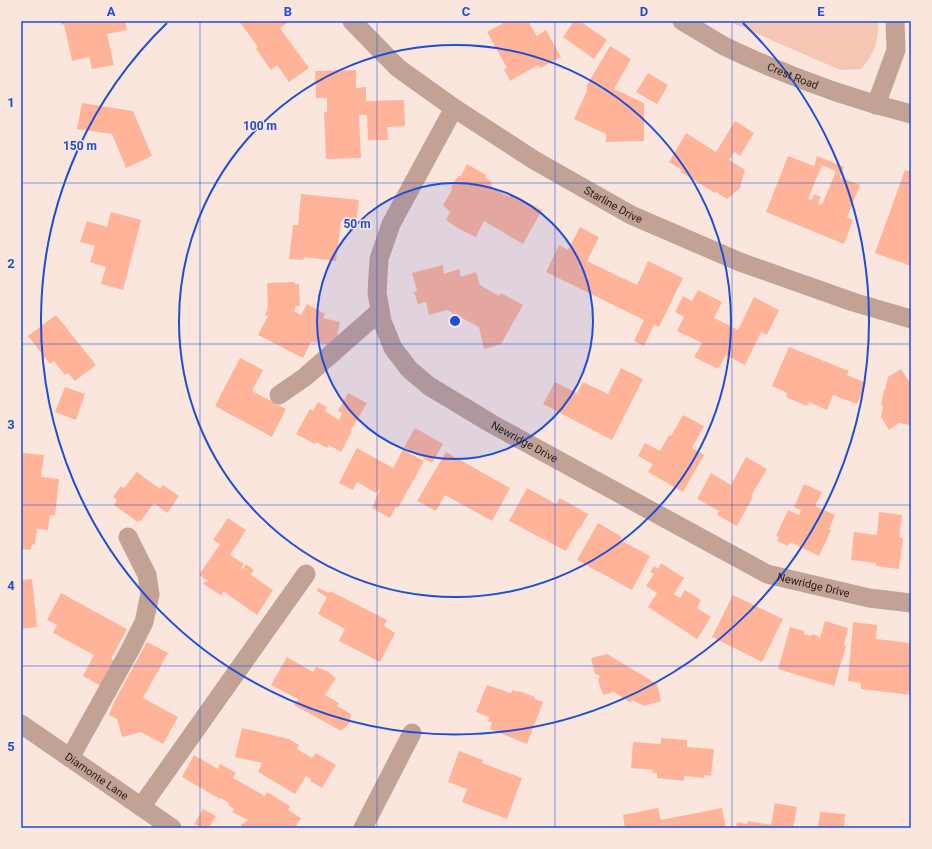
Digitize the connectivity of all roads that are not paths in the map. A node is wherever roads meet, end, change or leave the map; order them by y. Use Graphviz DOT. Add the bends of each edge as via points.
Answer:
graph roads {
  1 [pos="352,21"];
  2 [pos="682,21"];
  3 [pos="895,21"];
  4 [pos="876,105"];
  5 [pos="454,108"];
  6 [pos="911,114"];
  7 [pos="380,311"];
  8 [pos="911,319"];
  9 [pos="279,395"];
  10 [pos="128,537"];
  11 [pos="306,574"];
  12 [pos="911,603"];
  13 [pos="21,724"];
  14 [pos="412,733"];
  15 [pos="70,758"];
  16 [pos="141,807"];
  17 [pos="172,828"];
  18 [pos="363,828"];
  1 -- 5 [label="street, Starline Drive" via="398,68"];
  2 -- 4 [label="street, Crest Road" via="723,45 799,79"];
  3 -- 4 [label="street" via="896,50"];
  4 -- 6 [label="street, Crest Road"];
  5 -- 7 [label="street, Newridge Drive" via="391,224 379,259 377,293"];
  5 -- 8 [label="street, Starline Drive" via="534,160 631,215 740,262 853,302"];
  7 -- 9 [label="street" via="304,377"];
  7 -- 12 [label="street, Newridge Drive" via="393,348 409,369 429,386 585,476 767,574 869,598"];
  10 -- 15 [label="street" via="147,575 150,594 144,622"];
  11 -- 16 [label="street"];
  13 -- 15 [label="street, Diamonte Lane"];
  14 -- 18 [label="street"];
  15 -- 16 [label="street, Diamonte Lane"];
  16 -- 17 [label="street, Diamonte Lane"];
}
